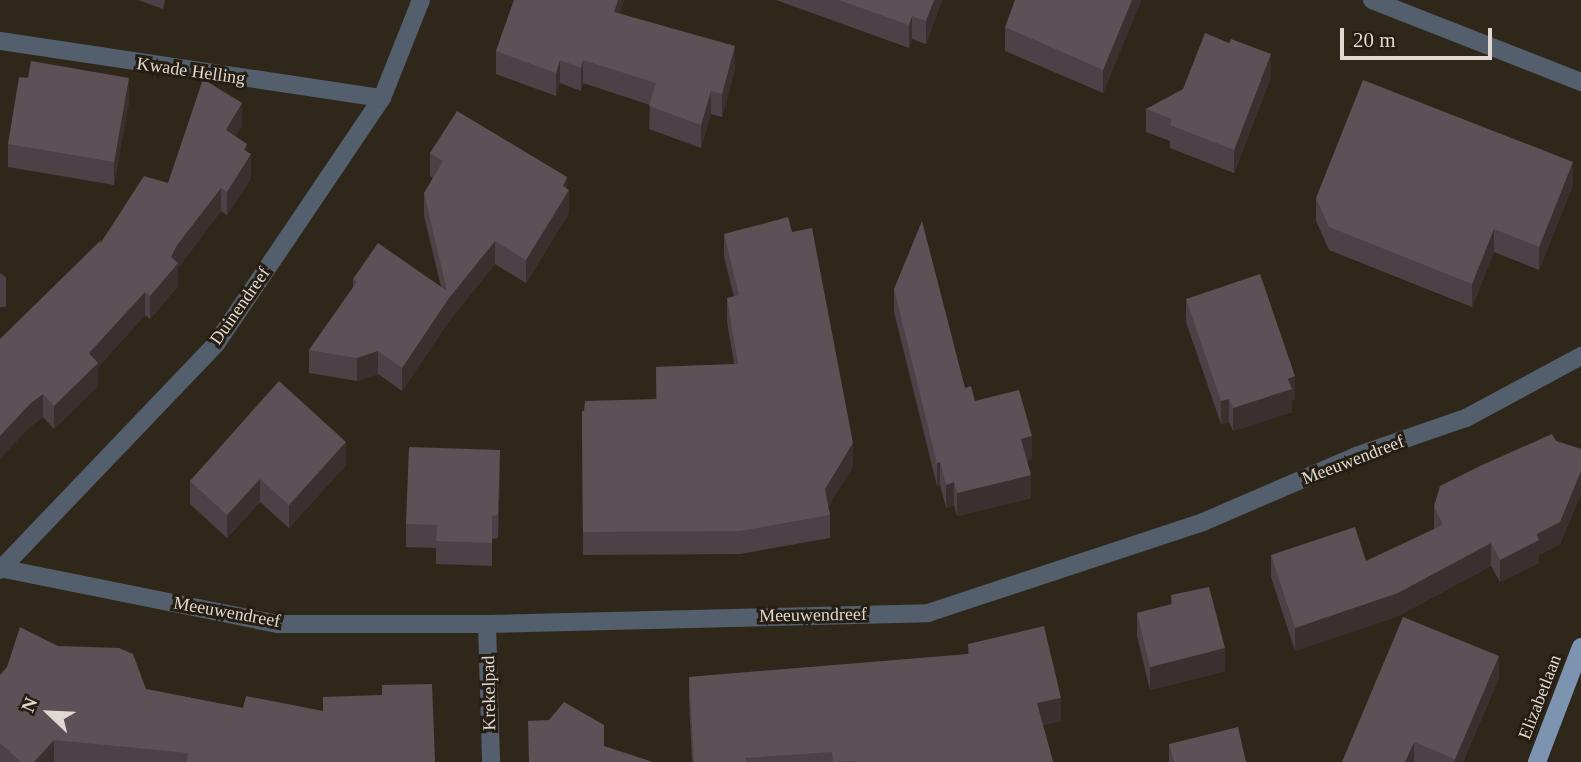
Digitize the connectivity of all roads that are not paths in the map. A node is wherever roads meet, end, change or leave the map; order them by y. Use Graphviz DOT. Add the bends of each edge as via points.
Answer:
graph roads {
  1 [pos="421,0"];
  2 [pos="1372,0"];
  3 [pos="0,41"];
  4 [pos="1581,82"];
  5 [pos="382,98"];
  6 [pos="1581,356"];
  7 [pos="0,569"];
  8 [pos="487,624"];
  9 [pos="1581,647"];
  10 [pos="491,762"];
  11 [pos="1537,762"];
  1 -- 5 [label="street, Duinendreef"];
  2 -- 4 [label="street"];
  3 -- 5 [label="street, Kwade Helling"];
  5 -- 7 [label="street, Duinendreef" via="216,344"];
  6 -- 8 [label="street, Meeuwendreef" via="1466,418 1356,456 1203,522 928,612"];
  7 -- 8 [label="street, Meeuwendreef" via="278,624"];
  8 -- 10 [label="street, Krekelpad"];
  9 -- 11 [label="main road, Elizabetlaan"];
}
